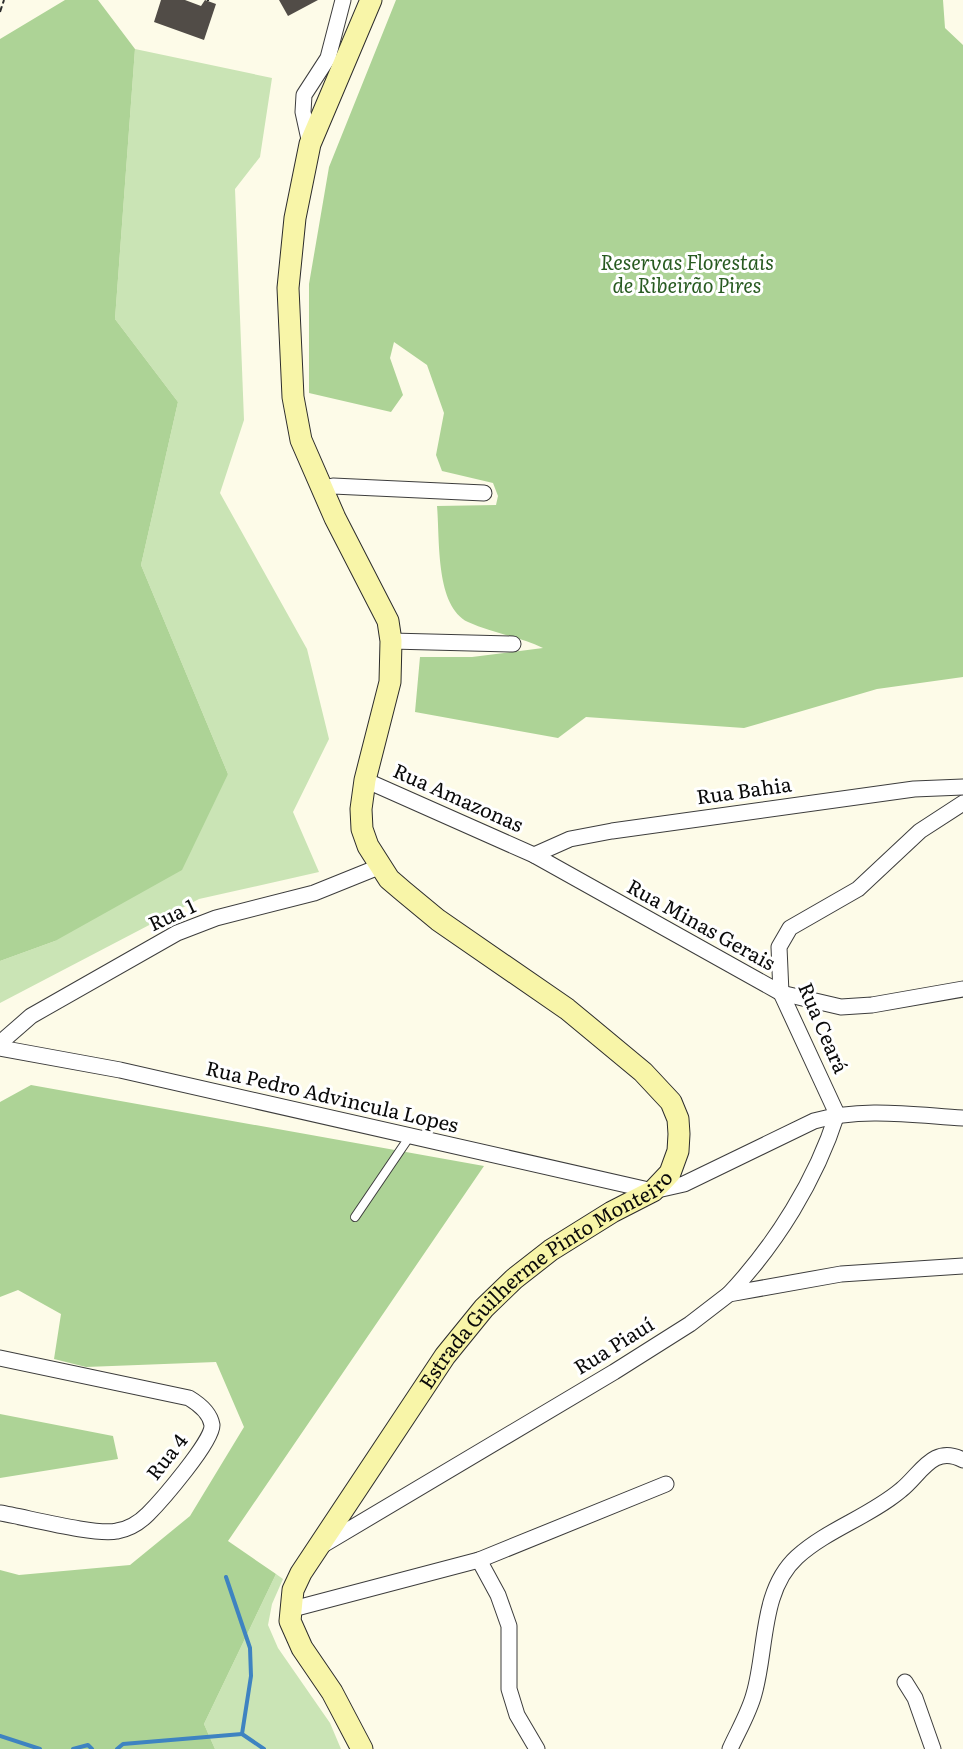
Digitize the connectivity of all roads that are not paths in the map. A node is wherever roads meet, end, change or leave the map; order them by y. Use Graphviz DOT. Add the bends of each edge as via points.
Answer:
graph roads {
  1 [pos="371,0"];
  2 [pos="342,2"];
  3 [pos="310,144"];
  4 [pos="323,488"];
  5 [pos="484,493"];
  6 [pos="391,641"];
  7 [pos="513,644"];
  8 [pos="365,780"];
  9 [pos="963,787"];
  10 [pos="963,803"];
  11 [pos="534,855"];
  12 [pos="381,866"];
  13 [pos="963,989"];
  14 [pos="781,993"];
  15 [pos="0,1043"];
  16 [pos="0,1048"];
  17 [pos="837,1114"];
  18 [pos="963,1118"];
  19 [pos="410,1136"];
  20 [pos="653,1191"];
  21 [pos="354,1217"];
  22 [pos="963,1266"];
  23 [pos="729,1294"];
  24 [pos="0,1358"];
  25 [pos="963,1460"];
  26 [pos="666,1484"];
  27 [pos="0,1512"];
  28 [pos="315,1550"];
  29 [pos="479,1560"];
  30 [pos="289,1610"];
  31 [pos="905,1682"];
  32 [pos="362,1749"];
  33 [pos="537,1749"];
  34 [pos="730,1749"];
  35 [pos="933,1749"];
  1 -- 3 [label="main road, Estrada Guilherme Pinto Monteiro"];
  2 -- 3 [label="street, Estrada Guilherme Pinto Monteiro" via="328,58 304,95 304,120"];
  3 -- 4 [label="main road, Estrada Guilherme Pinto Monteiro" via="295,218 288,288 293,397 301,440"];
  4 -- 5 [label="street"];
  4 -- 6 [label="main road, Estrada Guilherme Pinto Monteiro" via="388,621"];
  6 -- 7 [label="street"];
  6 -- 8 [label="main road, Estrada Guilherme Pinto Monteiro" via="390,682"];
  8 -- 11 [label="street, Rua Amazonas"];
  8 -- 12 [label="main road, Estrada Guilherme Pinto Monteiro" via="362,829"];
  9 -- 11 [label="street, Rua Bahia" via="902,791 612,831 570,839"];
  10 -- 14 [label="street, Rua Ceará" via="920,831 858,889 789,928 779,947"];
  11 -- 14 [label="street, Rua Minas Gerais"];
  12 -- 15 [label="street, Rua 1" via="314,893 216,918 177,933 31,1016"];
  12 -- 20 [label="main road, Estrada Guilherme Pinto Monteiro" via="389,879 438,920 567,1009 643,1072 671,1102 678,1119 678,1151 670,1173"];
  13 -- 14 [label="street, Rua Minas Gerais" via="872,1005 841,1006"];
  14 -- 17 [label="street, Rua Ceará"];
  16 -- 19 [label="street, Rua Pedro Advincula Lopes" via="120,1070"];
  17 -- 18 [label="street"];
  17 -- 20 [label="street" via="814,1121 684,1184"];
  17 -- 23 [label="street" via="813,1174 763,1254"];
  19 -- 20 [label="street, Rua Pedro Advincula Lopes"];
  19 -- 21 [label="lane"];
  20 -- 28 [label="main road, Estrada Guilherme Pinto Monteiro" via="551,1250 484,1308 445,1356"];
  22 -- 23 [label="street, Rua Piauí" via="841,1274"];
  23 -- 28 [label="street, Rua Piauí" via="614,1372"];
  24 -- 27 [label="street, Rua 4" via="189,1398 201,1406 212,1425 210,1436 198,1452 148,1514 133,1526 116,1532 98,1531"];
  25 -- 34 [label="street" via="942,1454 880,1508 815,1542 795,1559 782,1576 770,1606 754,1695"];
  26 -- 29 [label="street"];
  28 -- 30 [label="main road, Estrada Guilherme Pinto Monteiro" via="293,1590"];
  29 -- 30 [label="street"];
  29 -- 33 [label="street" via="509,1626 509,1689 517,1715"];
  30 -- 32 [label="main road" via="303,1648"];
  31 -- 35 [label="street" via="915,1698"];
}
